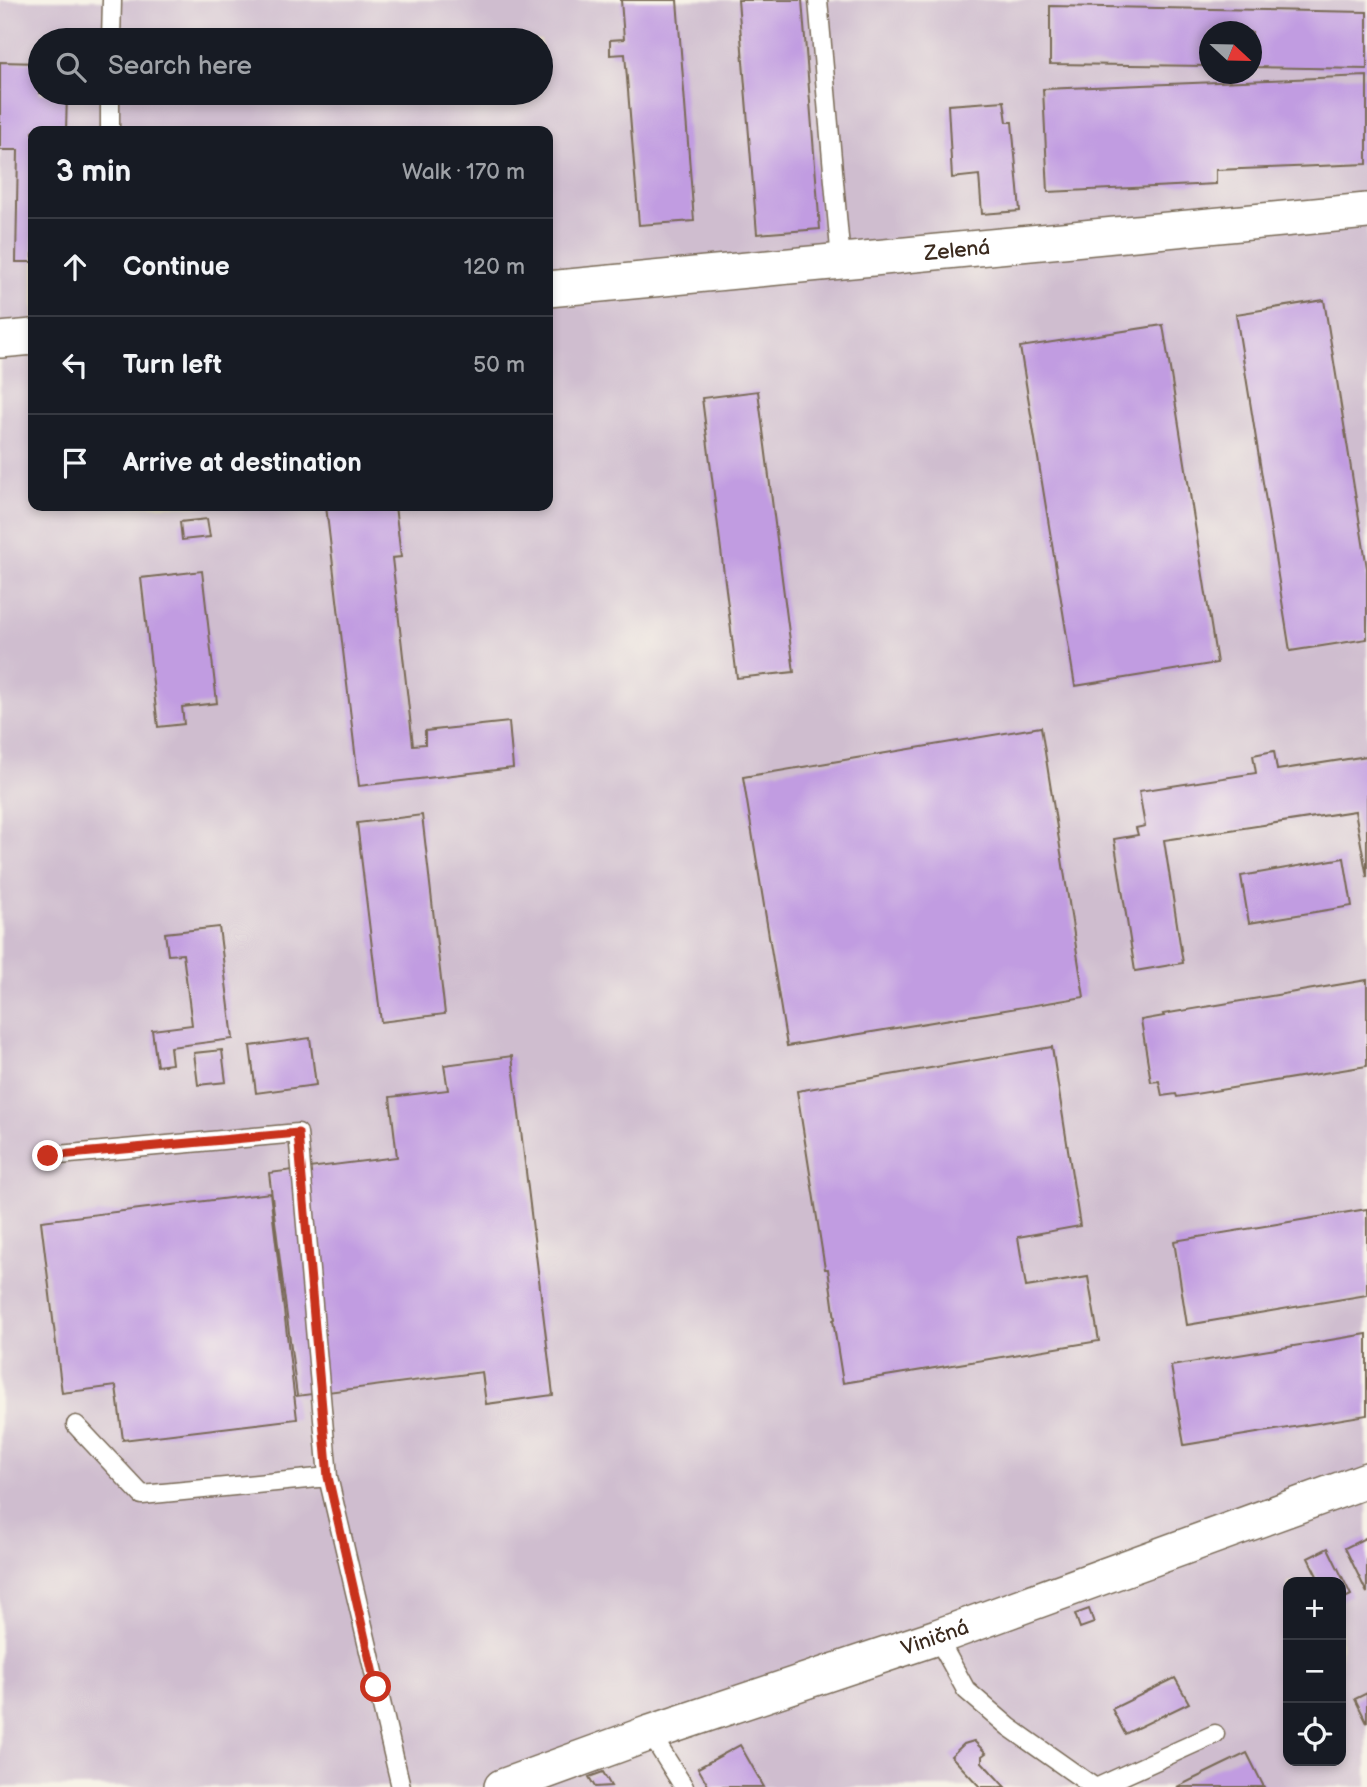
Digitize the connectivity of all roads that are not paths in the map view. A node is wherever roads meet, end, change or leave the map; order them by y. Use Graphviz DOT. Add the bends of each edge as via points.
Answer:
graph roads {
  1 [pos="112,0"];
  2 [pos="818,0"];
  3 [pos="111,28"];
  4 [pos="110,105"];
  5 [pos="110,126"];
  6 [pos="1367,211"];
  7 [pos="841,261"];
  8 [pos="553,289"];
  9 [pos="28,337"];
  10 [pos="0,340"];
  11 [pos="48,1156"];
  12 [pos="76,1425"];
  13 [pos="328,1477"];
  14 [pos="1367,1480"];
  15 [pos="937,1636"];
  16 [pos="650,1733"];
  17 [pos="1216,1734"];
  18 [pos="401,1787"];
  19 [pos="502,1787"];
  20 [pos="684,1787"];
  21 [pos="1096,1787"];
  1 -- 3 [label="lane"];
  2 -- 7 [label="lane"];
  4 -- 5 [label="lane"];
  6 -- 7 [label="street, Zelená"];
  7 -- 8 [label="street, Zelená"];
  9 -- 10 [label="street"];
  11 -- 13 [label="lane" via="298,1133"];
  12 -- 13 [label="lane" via="142,1494"];
  13 -- 18 [label="lane"];
  14 -- 15 [label="street, Viničná"];
  15 -- 16 [label="street, Viničná"];
  15 -- 21 [label="lane" via="966,1690 1009,1727"];
  16 -- 19 [label="street, Viničná"];
  16 -- 20 [label="lane"];
  17 -- 21 [label="lane"];
}
